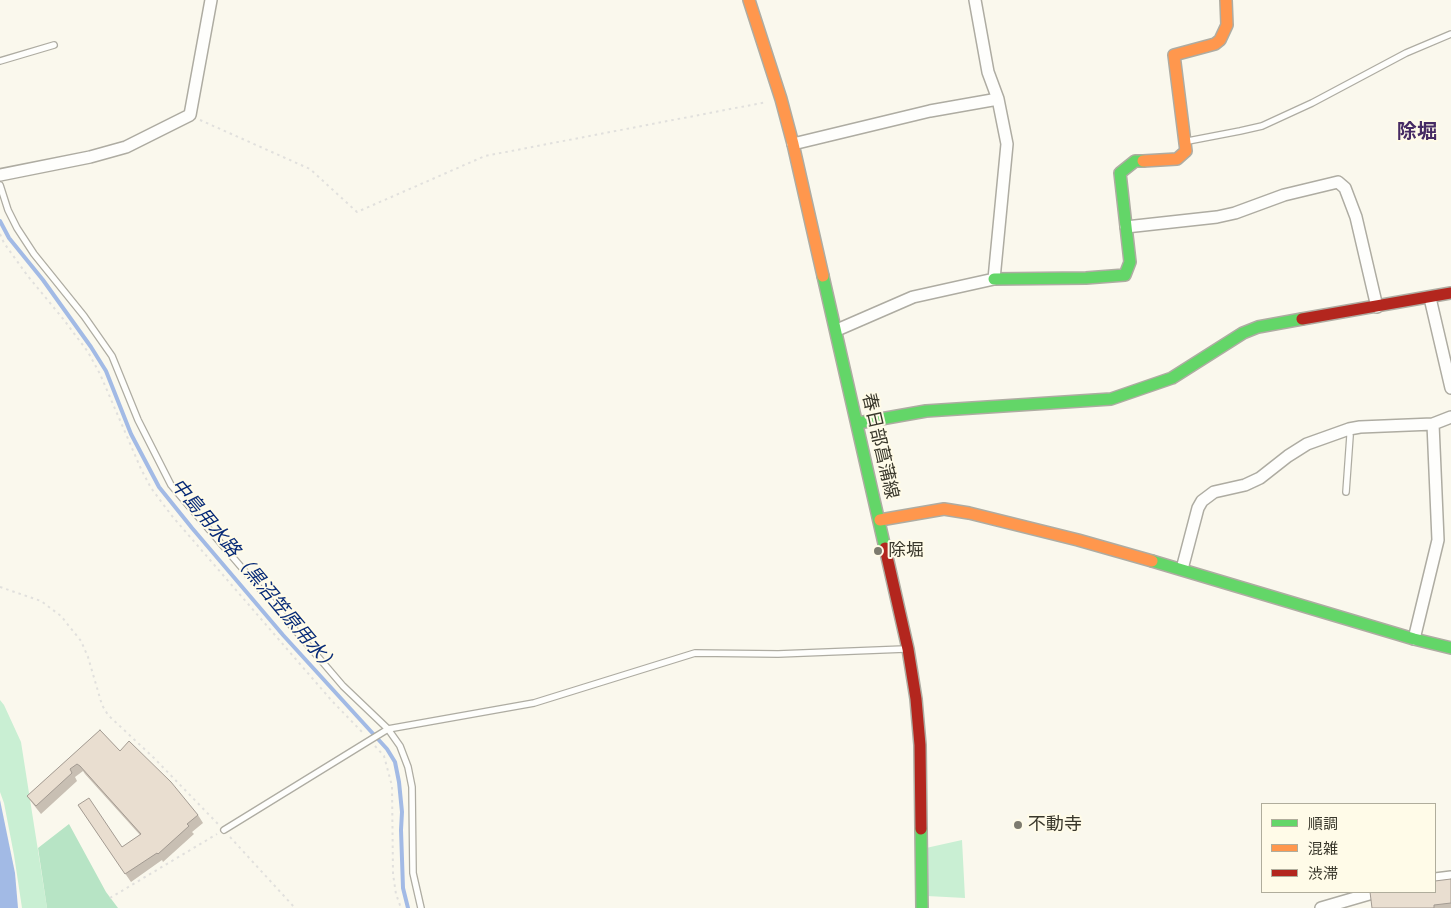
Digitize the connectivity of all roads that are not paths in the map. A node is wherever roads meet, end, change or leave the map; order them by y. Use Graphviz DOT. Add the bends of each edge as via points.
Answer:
graph roads {
  1 [pos="211,0"];
  2 [pos="749,0"];
  3 [pos="975,0"];
  4 [pos="1226,0"];
  5 [pos="1451,34"];
  6 [pos="54,45"];
  7 [pos="0,61"];
  8 [pos="998,99"];
  9 [pos="1186,141"];
  10 [pos="793,144"];
  11 [pos="0,175"];
  12 [pos="0,185"];
  13 [pos="1126,227"];
  14 [pos="994,279"];
  15 [pos="1451,293"];
  16 [pos="1430,298"];
  17 [pos="1377,307"];
  18 [pos="837,330"];
  19 [pos="1451,388"];
  20 [pos="1451,417"];
  21 [pos="858,423"];
  22 [pos="1432,424"];
  23 [pos="1348,429"];
  24 [pos="1346,492"];
  25 [pos="880,520"];
  26 [pos="1182,569"];
  27 [pos="1414,639"];
  28 [pos="1451,648"];
  29 [pos="908,649"];
  30 [pos="386,730"];
  31 [pos="224,830"];
  32 [pos="1451,877"];
  33 [pos="1436,879"];
  34 [pos="1373,893"];
  35 [pos="421,908"];
  36 [pos="922,908"];
  37 [pos="1321,908"];
  1 -- 11 [label="street" via="190,115 126,147"];
  2 -- 10 [label="street, 春日部菖蒲線"];
  3 -- 8 [label="street" via="988,72"];
  4 -- 9 [label="street" via="1227,24 1220,40 1174,55"];
  5 -- 9 [label="lane" via="1406,53 1321,99 1262,126"];
  6 -- 7 [label="lane"];
  8 -- 10 [label="street" via="930,111"];
  8 -- 14 [label="street" via="1006,144"];
  9 -- 13 [label="street" via="1186,151 1177,159 1135,161 1120,173"];
  10 -- 18 [label="street, 春日部菖蒲線"];
  12 -- 30 [label="lane" via="8,210 34,254 112,356 138,420 171,485 343,686"];
  13 -- 14 [label="street" via="1130,262 1125,275"];
  13 -- 17 [label="street" via="1217,217 1284,195 1338,182 1345,188 1356,217"];
  14 -- 18 [label="street" via="913,297"];
  15 -- 16 [label="street"];
  16 -- 17 [label="street"];
  16 -- 19 [label="street"];
  17 -- 21 [label="street" via="1258,327 1172,378 1111,399 926,411"];
  18 -- 21 [label="street, 春日部菖蒲線"];
  20 -- 22 [label="street"];
  21 -- 25 [label="street, 春日部菖蒲線"];
  22 -- 23 [label="street"];
  22 -- 27 [label="street" via="1438,540"];
  23 -- 24 [label="lane"];
  23 -- 26 [label="street" via="1307,444 1245,486 1214,492 1202,500"];
  25 -- 26 [label="street" via="944,509 969,513"];
  25 -- 29 [label="street, 春日部菖蒲線"];
  26 -- 27 [label="street"];
  27 -- 28 [label="street"];
  29 -- 30 [label="lane" via="778,654 695,653 534,703"];
  29 -- 36 [label="street, 春日部菖蒲線" via="920,745"];
  30 -- 31 [label="lane" via="373,742"];
  30 -- 35 [label="lane" via="403,753 412,787 412,873"];
  32 -- 33 [label="street"];
  34 -- 37 [label="street"];
}
